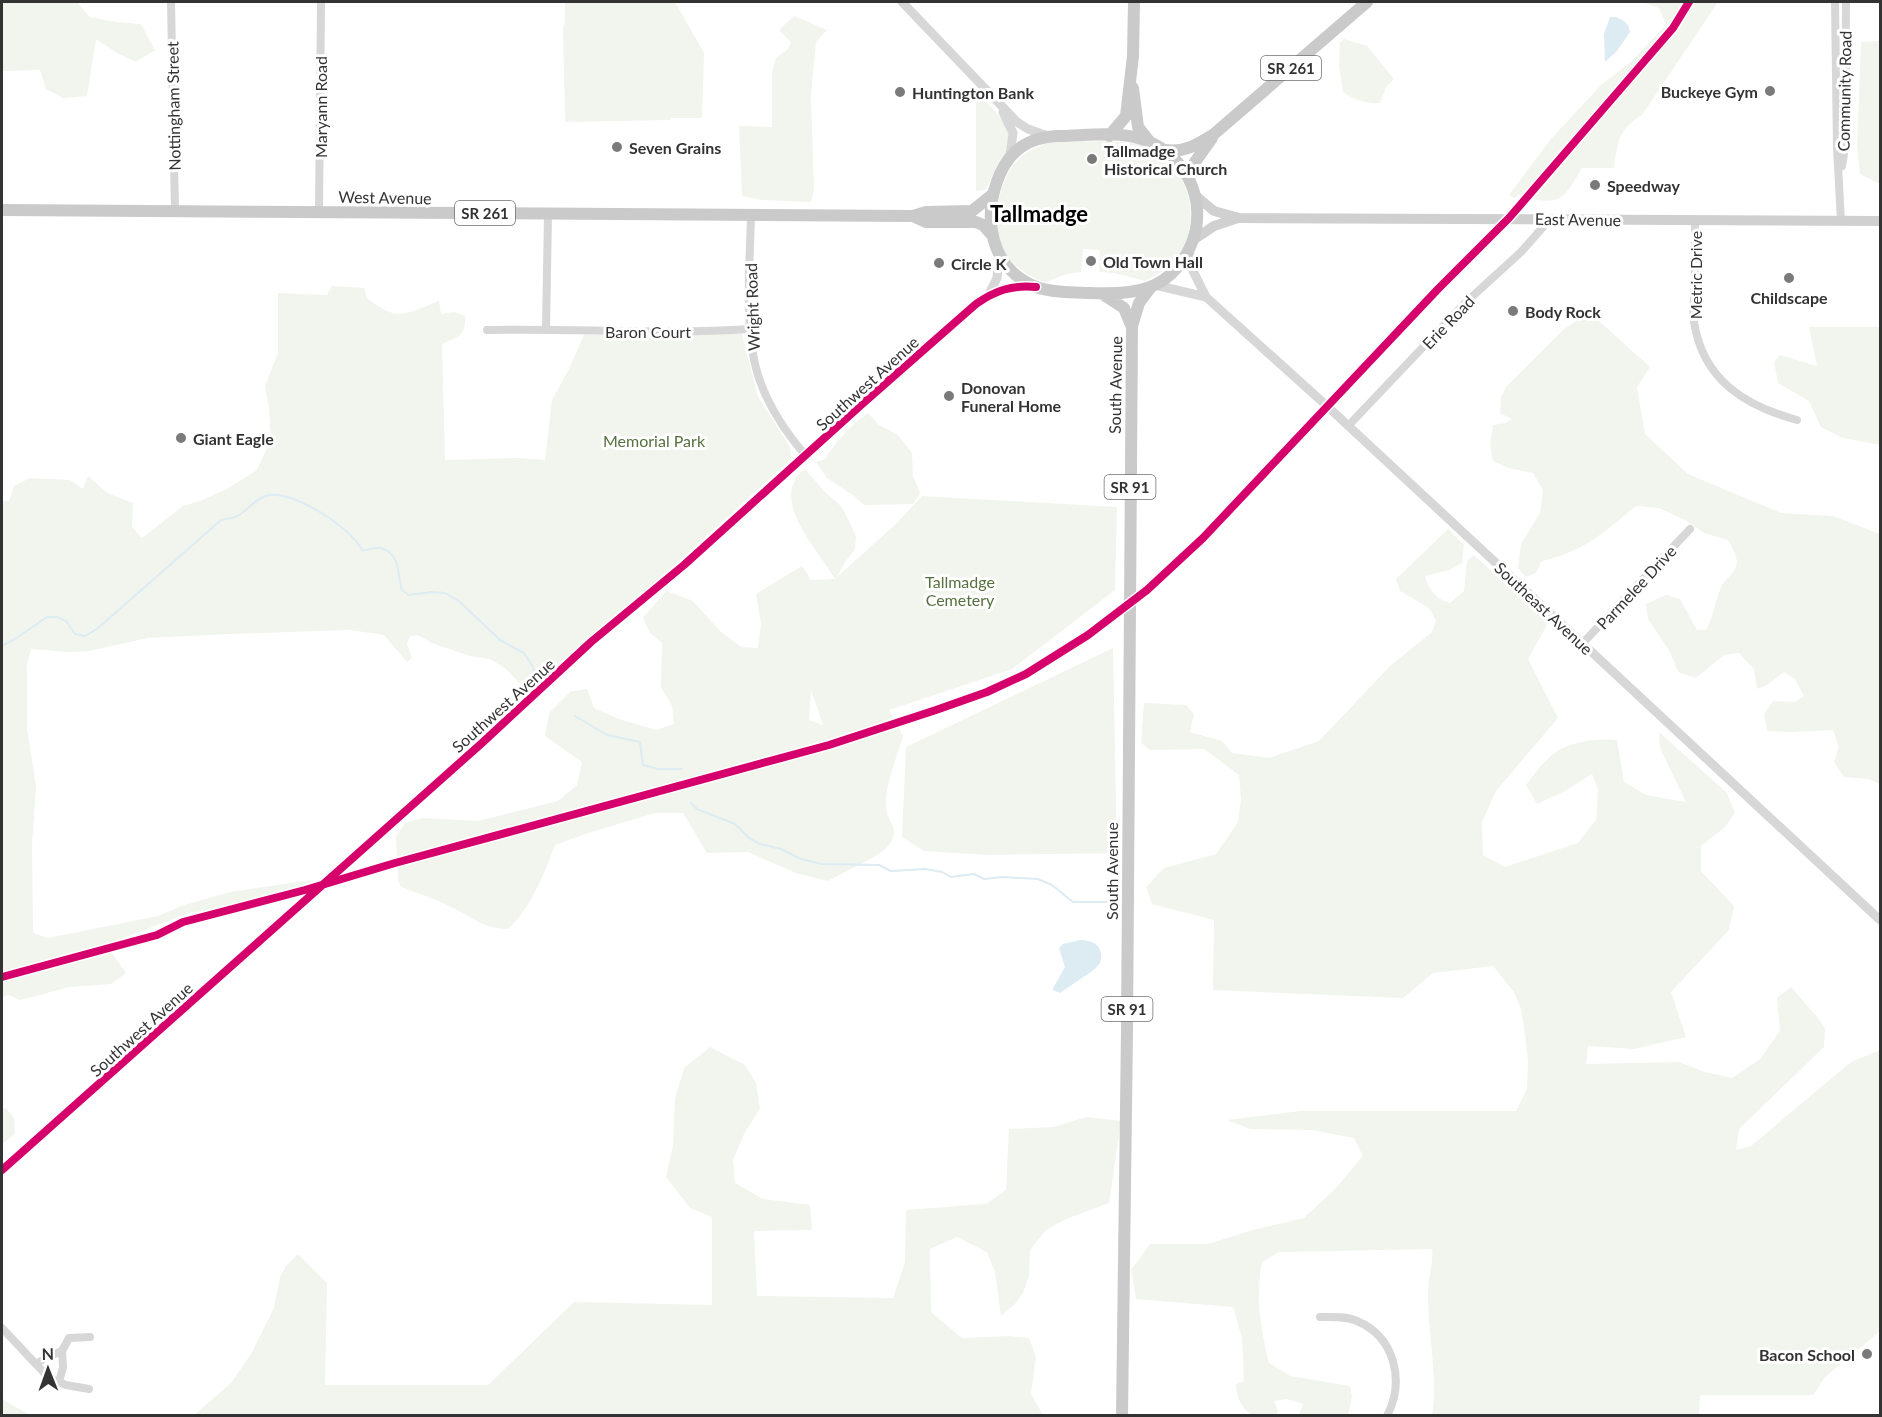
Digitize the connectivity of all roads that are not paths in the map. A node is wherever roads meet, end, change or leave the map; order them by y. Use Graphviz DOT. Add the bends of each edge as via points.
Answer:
graph roads {
  1 [pos="171,2"];
  2 [pos="321,2"];
  3 [pos="902,2"];
  4 [pos="1134,2"];
  5 [pos="1367,2"];
  6 [pos="1835,2"];
  7 [pos="1846,2"];
  8 [pos="1131,80"];
  9 [pos="1001,107"];
  10 [pos="1214,135"];
  11 [pos="1048,136"];
  12 [pos="1109,136"];
  13 [pos="1150,142"];
  14 [pos="1164,150"];
  15 [pos="1010,156"];
  16 [pos="1189,178"];
  17 [pos="1840,180"];
  18 [pos="992,195"];
  19 [pos="1196,196"];
  20 [pos="2,210"];
  21 [pos="175,212"];
  22 [pos="319,212"];
  23 [pos="548,214"];
  24 [pos="751,215"];
  25 [pos="913,216"];
  26 [pos="1239,218"];
  27 [pos="1550,219"];
  28 [pos="1695,221"];
  29 [pos="1841,221"];
  30 [pos="1881,221"];
  31 [pos="993,236"];
  32 [pos="1191,245"];
  33 [pos="999,252"];
  34 [pos="1153,286"];
  35 [pos="1036,287"];
  36 [pos="1101,293"];
  37 [pos="987,297"];
  38 [pos="1206,297"];
  39 [pos="1132,326"];
  40 [pos="546,329"];
  41 [pos="750,329"];
  42 [pos="487,330"];
  43 [pos="1797,420"];
  44 [pos="1348,426"];
  45 [pos="806,456"];
  46 [pos="1689,530"];
  47 [pos="1582,644"];
  48 [pos="1881,920"];
  49 [pos="2,1170"];
  50 [pos="1320,1317"];
  51 [pos="2,1328"];
  52 [pos="90,1337"];
  53 [pos="62,1351"];
  54 [pos="36,1364"];
  55 [pos="59,1382"];
  56 [pos="89,1389"];
  57 [pos="1122,1416"];
  58 [pos="1387,1416"];
  1 -- 21 [label="street, Nottingham Street"];
  2 -- 22 [label="street, Maryann Road"];
  3 -- 9 [label="street"];
  4 -- 8 [label="main road"];
  5 -- 10 [label="main road, SR 261"];
  6 -- 17 [label="street, Community Road"];
  7 -- 17 [label="street, Community Road" via="1845,148"];
  8 -- 12 [label="main road" via="1126,116"];
  8 -- 13 [label="main road" via="1138,127"];
  9 -- 11 [label="street" via="1023,126"];
  9 -- 15 [label="street" via="1013,133"];
  10 -- 14 [label="main road, SR 261" via="1188,149"];
  10 -- 16 [label="main road, SR 261"];
  11 -- 12 [label="main road"];
  11 -- 15 [label="main road" via="1027,142"];
  12 -- 13 [label="main road"];
  13 -- 14 [label="main road"];
  14 -- 16 [label="main road" via="1178,161"];
  15 -- 18 [label="main road"];
  16 -- 19 [label="main road"];
  17 -- 29 [label="street, Community Road"];
  18 -- 25 [label="main road, West Avenue / SR 261" via="972,211"];
  18 -- 31 [label="main road" via="989,210"];
  19 -- 26 [label="main road, East Avenue" via="1214,211"];
  19 -- 32 [label="main road" via="1197,218"];
  20 -- 21 [label="main road, West Avenue / SR 261"];
  21 -- 22 [label="main road, West Avenue / SR 261"];
  22 -- 23 [label="main road, West Avenue / SR 261"];
  23 -- 24 [label="main road, West Avenue / SR 261"];
  23 -- 40 [label="street"];
  24 -- 25 [label="main road, West Avenue / SR 261"];
  24 -- 41 [label="street, Wright Road"];
  25 -- 31 [label="main road, West Avenue / SR 261" via="926,222 979,223"];
  26 -- 27 [label="main road, East Avenue"];
  26 -- 32 [label="main road, East Avenue" via="1214,226"];
  27 -- 28 [label="main road, East Avenue"];
  27 -- 44 [label="street, Erie Road"];
  28 -- 29 [label="main road, East Avenue"];
  28 -- 43 [label="street, Metric Drive" via="1693,310 1705,356 1736,395 1768,412"];
  29 -- 30 [label="main road, East Avenue"];
  31 -- 33 [label="main road"];
  32 -- 34 [label="main road, SR 91" via="1176,269"];
  32 -- 38 [label="street, Southeast Avenue" via="1193,271"];
  33 -- 35 [label="main road" via="1014,273"];
  33 -- 37 [label="street, Southwest Avenue" via="997,278"];
  34 -- 36 [label="main road" via="1131,293"];
  34 -- 38 [label="street, Southeast Avenue"];
  34 -- 39 [label="main road, South Avenue / SR 91" via="1139,303"];
  35 -- 36 [label="main road"];
  35 -- 37 [label="street, Southwest Avenue" via="1008,287"];
  36 -- 39 [label="main road, South Avenue" via="1124,308"];
  37 -- 45 [label="street, Southwest Avenue"];
  38 -- 44 [label="street, Southeast Avenue"];
  39 -- 57 [label="main road, South Avenue / SR 91"];
  40 -- 41 [label="street, Baron Court"];
  40 -- 42 [label="street, Baron Court"];
  41 -- 45 [label="street, Wright Road" via="759,380 770,406"];
  44 -- 47 [label="street, Southeast Avenue"];
  45 -- 49 [label="street, Southwest Avenue" via="591,642"];
  46 -- 47 [label="street, Parmelee Drive"];
  47 -- 48 [label="street, Southeast Avenue"];
  50 -- 58 [label="street" via="1358,1321 1378,1336 1389,1351 1397,1385"];
  51 -- 54 [label="street"];
  52 -- 53 [label="street" via="69,1338"];
  53 -- 54 [label="street"];
  53 -- 55 [label="street"];
  54 -- 55 [label="street" via="49,1378"];
  55 -- 56 [label="street"];
}
